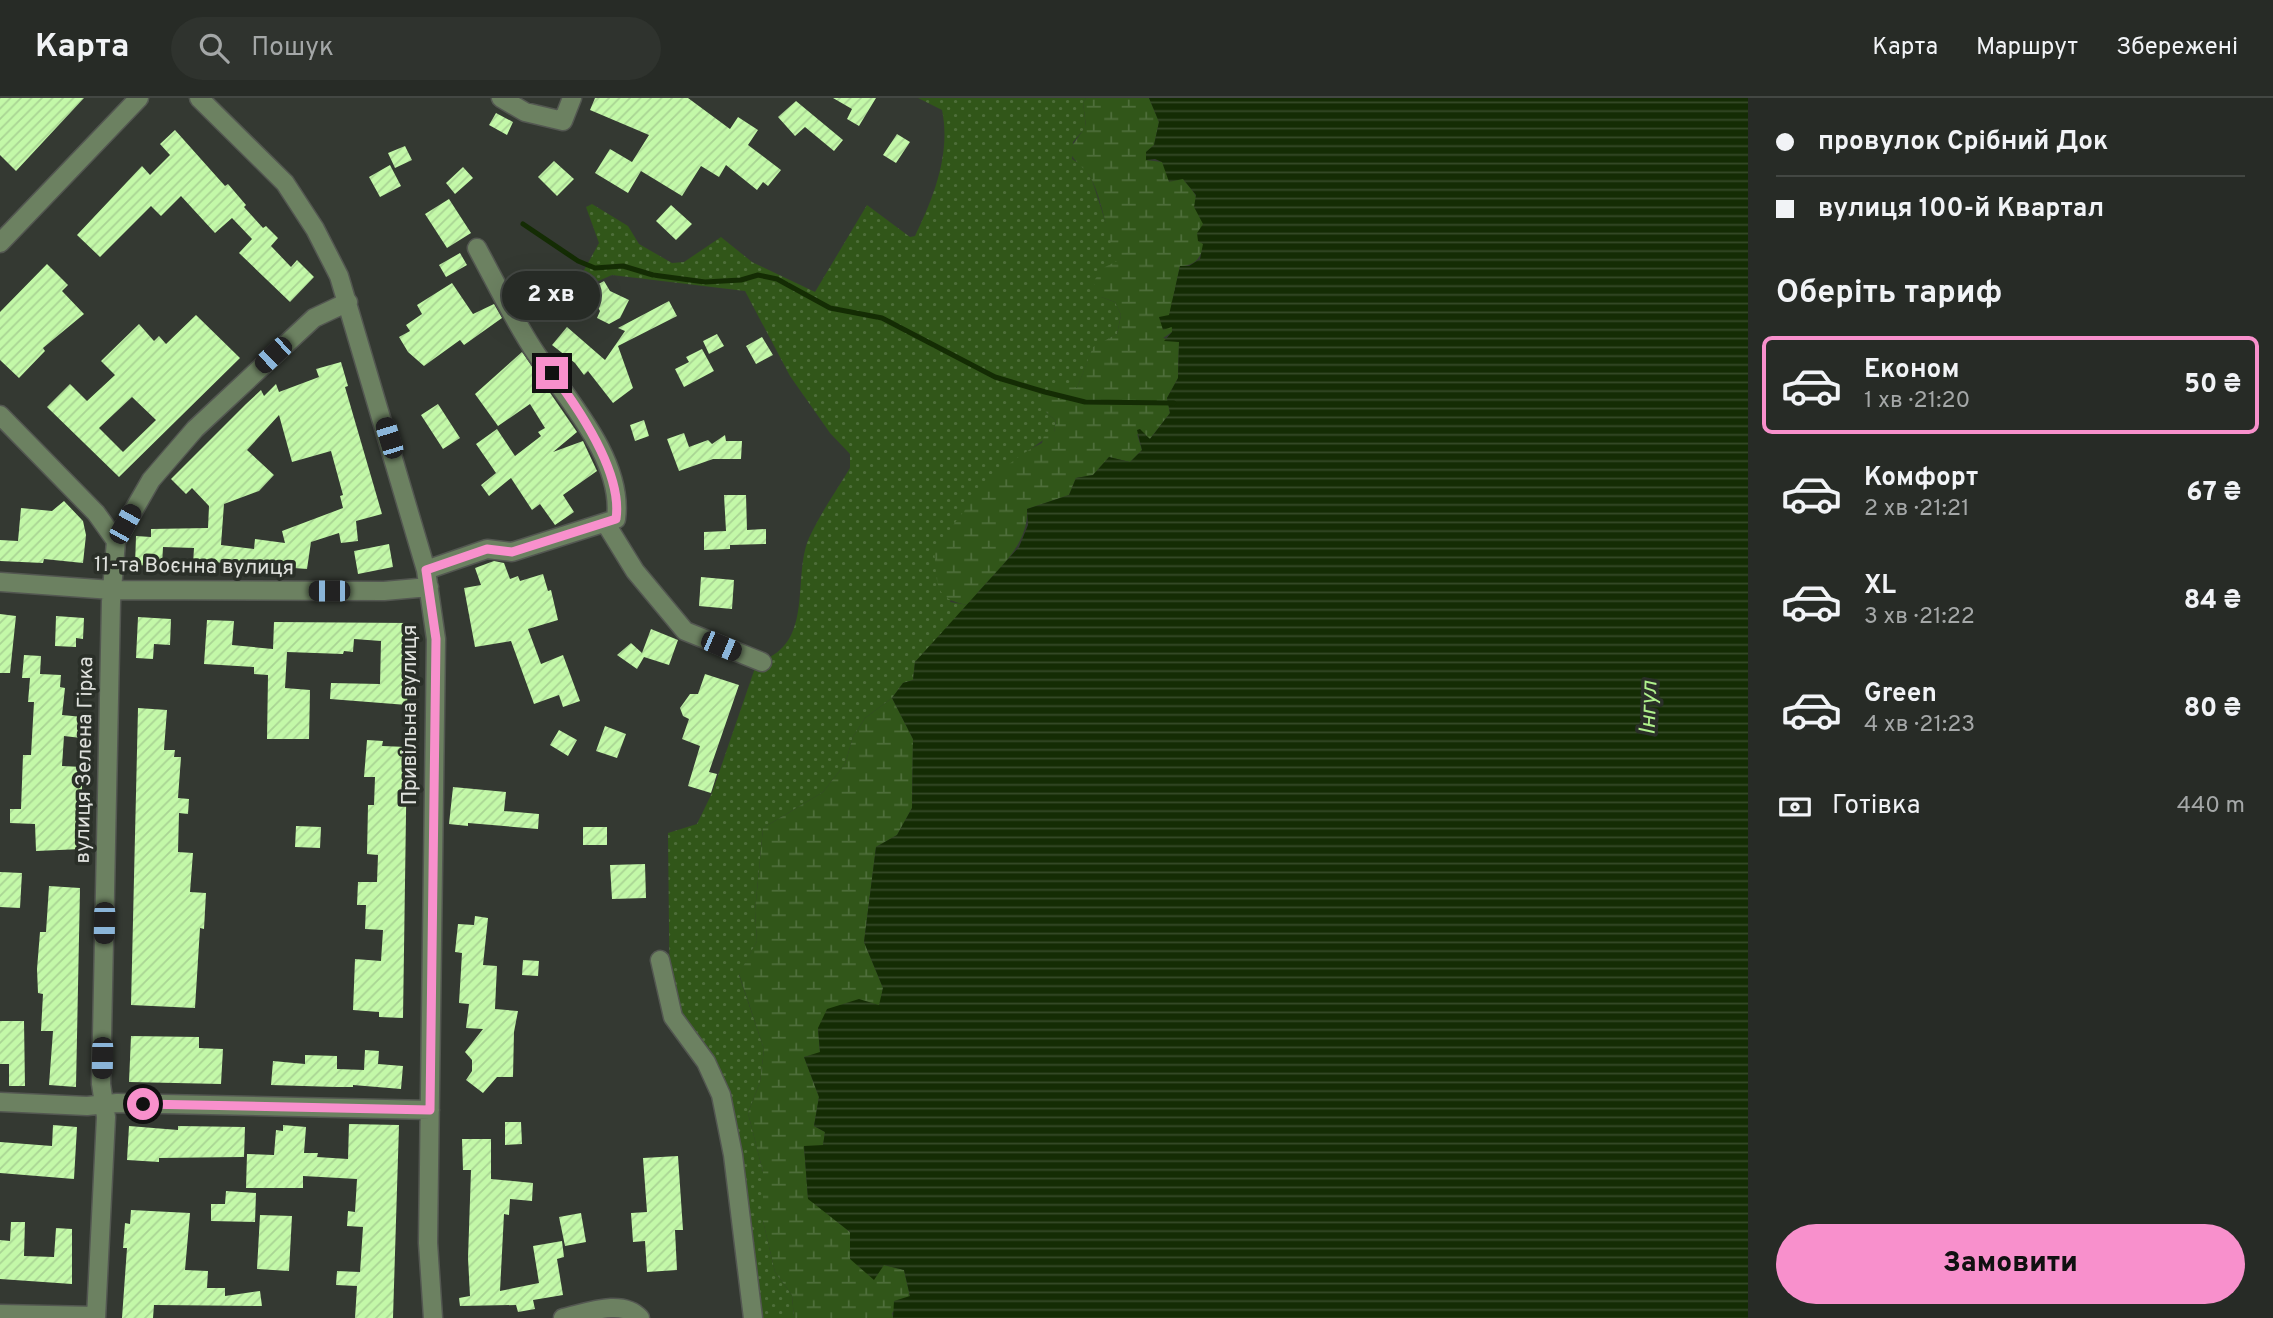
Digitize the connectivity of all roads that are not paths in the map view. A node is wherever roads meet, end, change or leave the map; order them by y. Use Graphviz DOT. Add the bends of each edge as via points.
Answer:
graph roads {
  1 [pos="139,98"];
  2 [pos="199,98"];
  3 [pos="501,98"];
  4 [pos="572,98"];
  5 [pos="0,243"];
  6 [pos="477,248"];
  7 [pos="348,302"];
  8 [pos="0,415"];
  9 [pos="606,524"];
  10 [pos="116,541"];
  11 [pos="428,579"];
  12 [pos="0,582"];
  13 [pos="112,590"];
  14 [pos="762,662"];
  15 [pos="660,960"];
  16 [pos="0,1102"];
  17 [pos="105,1105"];
  18 [pos="430,1110"];
  19 [pos="0,1314"];
  20 [pos="640,1316"];
  21 [pos="96,1317"];
  22 [pos="433,1318"];
  23 [pos="563,1318"];
  24 [pos="753,1318"];
  1 -- 5 [label="street"];
  2 -- 7 [label="street, Привільна вулиця" via="285,183 315,229"];
  3 -- 4 [label="street" via="525,112 563,121"];
  6 -- 9 [label="street" via="537,354 567,392 593,437 618,503 616,519"];
  7 -- 10 [label="street, вулиця Зелена Гірка" via="314,318 195,429 151,480"];
  7 -- 11 [label="street, Привільна вулиця"];
  8 -- 10 [label="street" via="96,513"];
  9 -- 11 [label="street, 11-та Воєнна вулиця" via="512,552 487,549"];
  9 -- 14 [label="street" via="635,571 684,631"];
  10 -- 13 [label="street, вулиця Зелена Гірка"];
  11 -- 13 [label="street, 11-та Воєнна вулиця" via="384,592"];
  11 -- 18 [label="street, Привільна вулиця" via="436,639"];
  12 -- 13 [label="street, 11-та Воєнна вулиця"];
  13 -- 17 [label="street, вулиця Зелена Гірка" via="101,1084"];
  15 -- 24 [label="street" via="673,1017 706,1062 721,1095"];
  16 -- 17 [label="street"];
  17 -- 18 [label="street"];
  17 -- 21 [label="street, вулиця Зелена Гірка"];
  18 -- 22 [label="street, Привільна вулиця" via="428,1243"];
  19 -- 21 [label="street"];
  20 -- 23 [label="street" via="629,1309 610,1308"];
}
